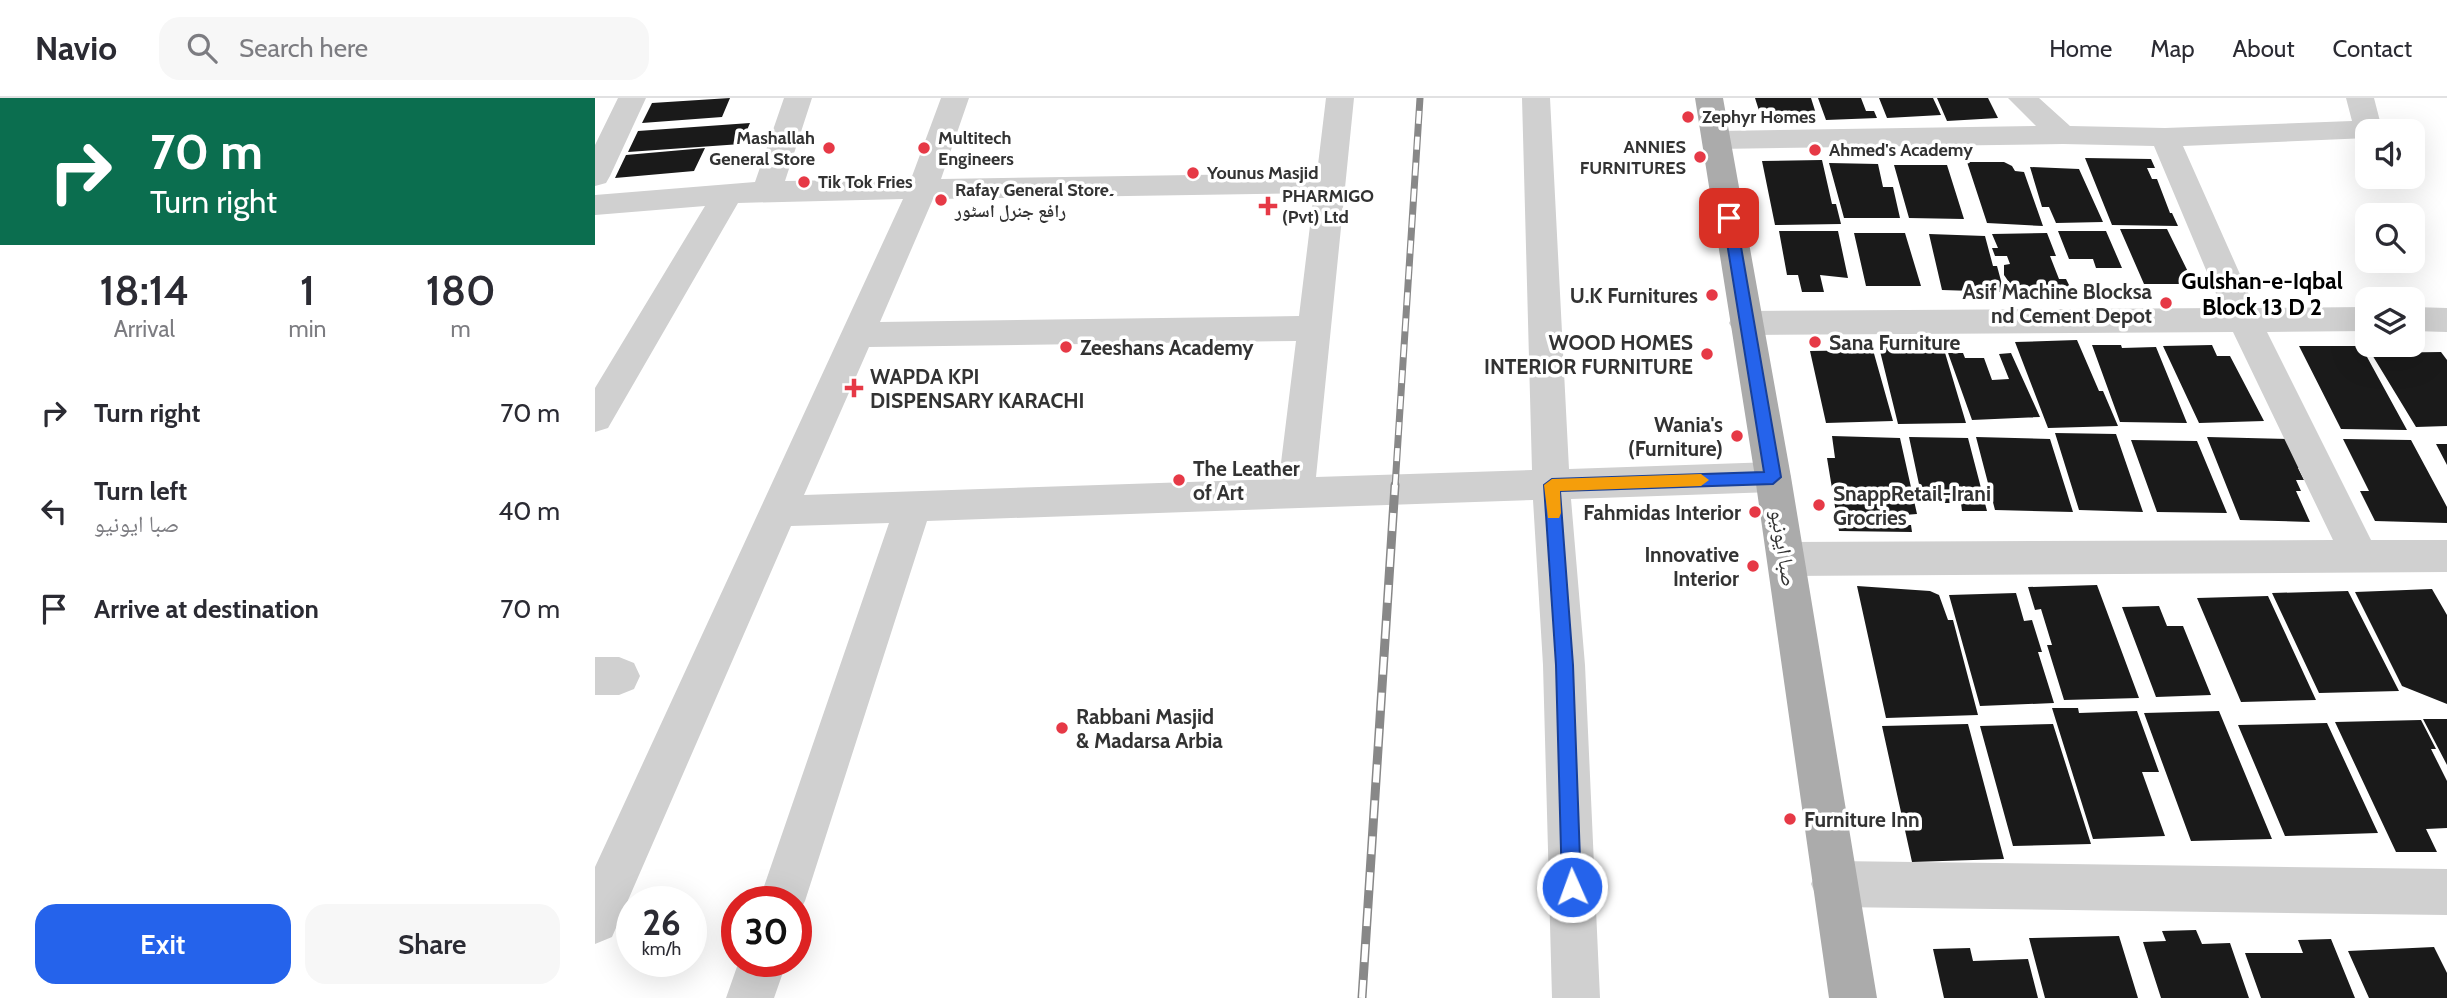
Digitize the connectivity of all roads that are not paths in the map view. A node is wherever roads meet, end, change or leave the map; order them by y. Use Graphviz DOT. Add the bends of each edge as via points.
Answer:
graph roads {
  1 [pos="632,98"];
  2 [pos="798,98"];
  3 [pos="955,98"];
  4 [pos="1340,98"];
  5 [pos="1536,98"];
  6 [pos="1709,98"];
  7 [pos="2022,98"];
  8 [pos="2360,98"];
  9 [pos="2063,135"];
  10 [pos="2165,137"];
  11 [pos="1717,140"];
  12 [pos="1331,183"];
  13 [pos="923,188"];
  14 [pos="767,191"];
  15 [pos="728,194"];
  16 [pos="596,200"];
  17 [pos="2243,318"];
  18 [pos="2355,319"];
  19 [pos="2425,319"];
  20 [pos="2447,320"];
  21 [pos="1746,323"];
  22 [pos="1314,328"];
  23 [pos="857,335"];
  24 [pos="595,418"];
  25 [pos="1773,477"];
  26 [pos="1552,485"];
  27 [pos="1296,494"];
  28 [pos="913,507"];
  29 [pos="778,511"];
  30 [pos="2359,555"];
  31 [pos="2447,556"];
  32 [pos="1786,559"];
  33 [pos="1834,884"];
  34 [pos="787,886"];
  35 [pos="2447,892"];
  36 [pos="595,920"];
  37 [pos="757,977"];
  38 [pos="750,998"];
  39 [pos="1576,998"];
  40 [pos="1853,998"];
  1 -- 16 [label="street"];
  2 -- 14 [label="street"];
  3 -- 13 [label="street"];
  4 -- 12 [label="street"];
  5 -- 26 [label="street"];
  6 -- 11 [label="main road, صبا ایونیو"];
  7 -- 9 [label="street"];
  8 -- 10 [label="street" via="2368,129"];
  9 -- 10 [label="street"];
  9 -- 11 [label="street"];
  10 -- 17 [label="street"];
  11 -- 21 [label="main road, صبا ایونیو"];
  12 -- 13 [label="street"];
  12 -- 22 [label="street"];
  13 -- 14 [label="street"];
  13 -- 23 [label="street"];
  14 -- 15 [label="street"];
  15 -- 16 [label="street"];
  15 -- 24 [label="street"];
  17 -- 18 [label="street"];
  17 -- 21 [label="street"];
  17 -- 30 [label="street"];
  19 -- 20 [label="street"];
  21 -- 25 [label="main road, صبا ایونیو"];
  22 -- 23 [label="street"];
  22 -- 27 [label="street"];
  23 -- 29 [label="street"];
  25 -- 26 [label="street"];
  25 -- 32 [label="main road, صبا ایونیو"];
  26 -- 27 [label="street"];
  26 -- 39 [label="street" via="1564,665"];
  27 -- 28 [label="street"];
  28 -- 29 [label="street"];
  28 -- 34 [label="street"];
  29 -- 36 [label="street"];
  30 -- 31 [label="street"];
  30 -- 32 [label="street"];
  32 -- 33 [label="main road, صبا ایونیو"];
  33 -- 35 [label="street"];
  33 -- 40 [label="main road, صبا ایونیو"];
  37 -- 38 [label="street"];
}
